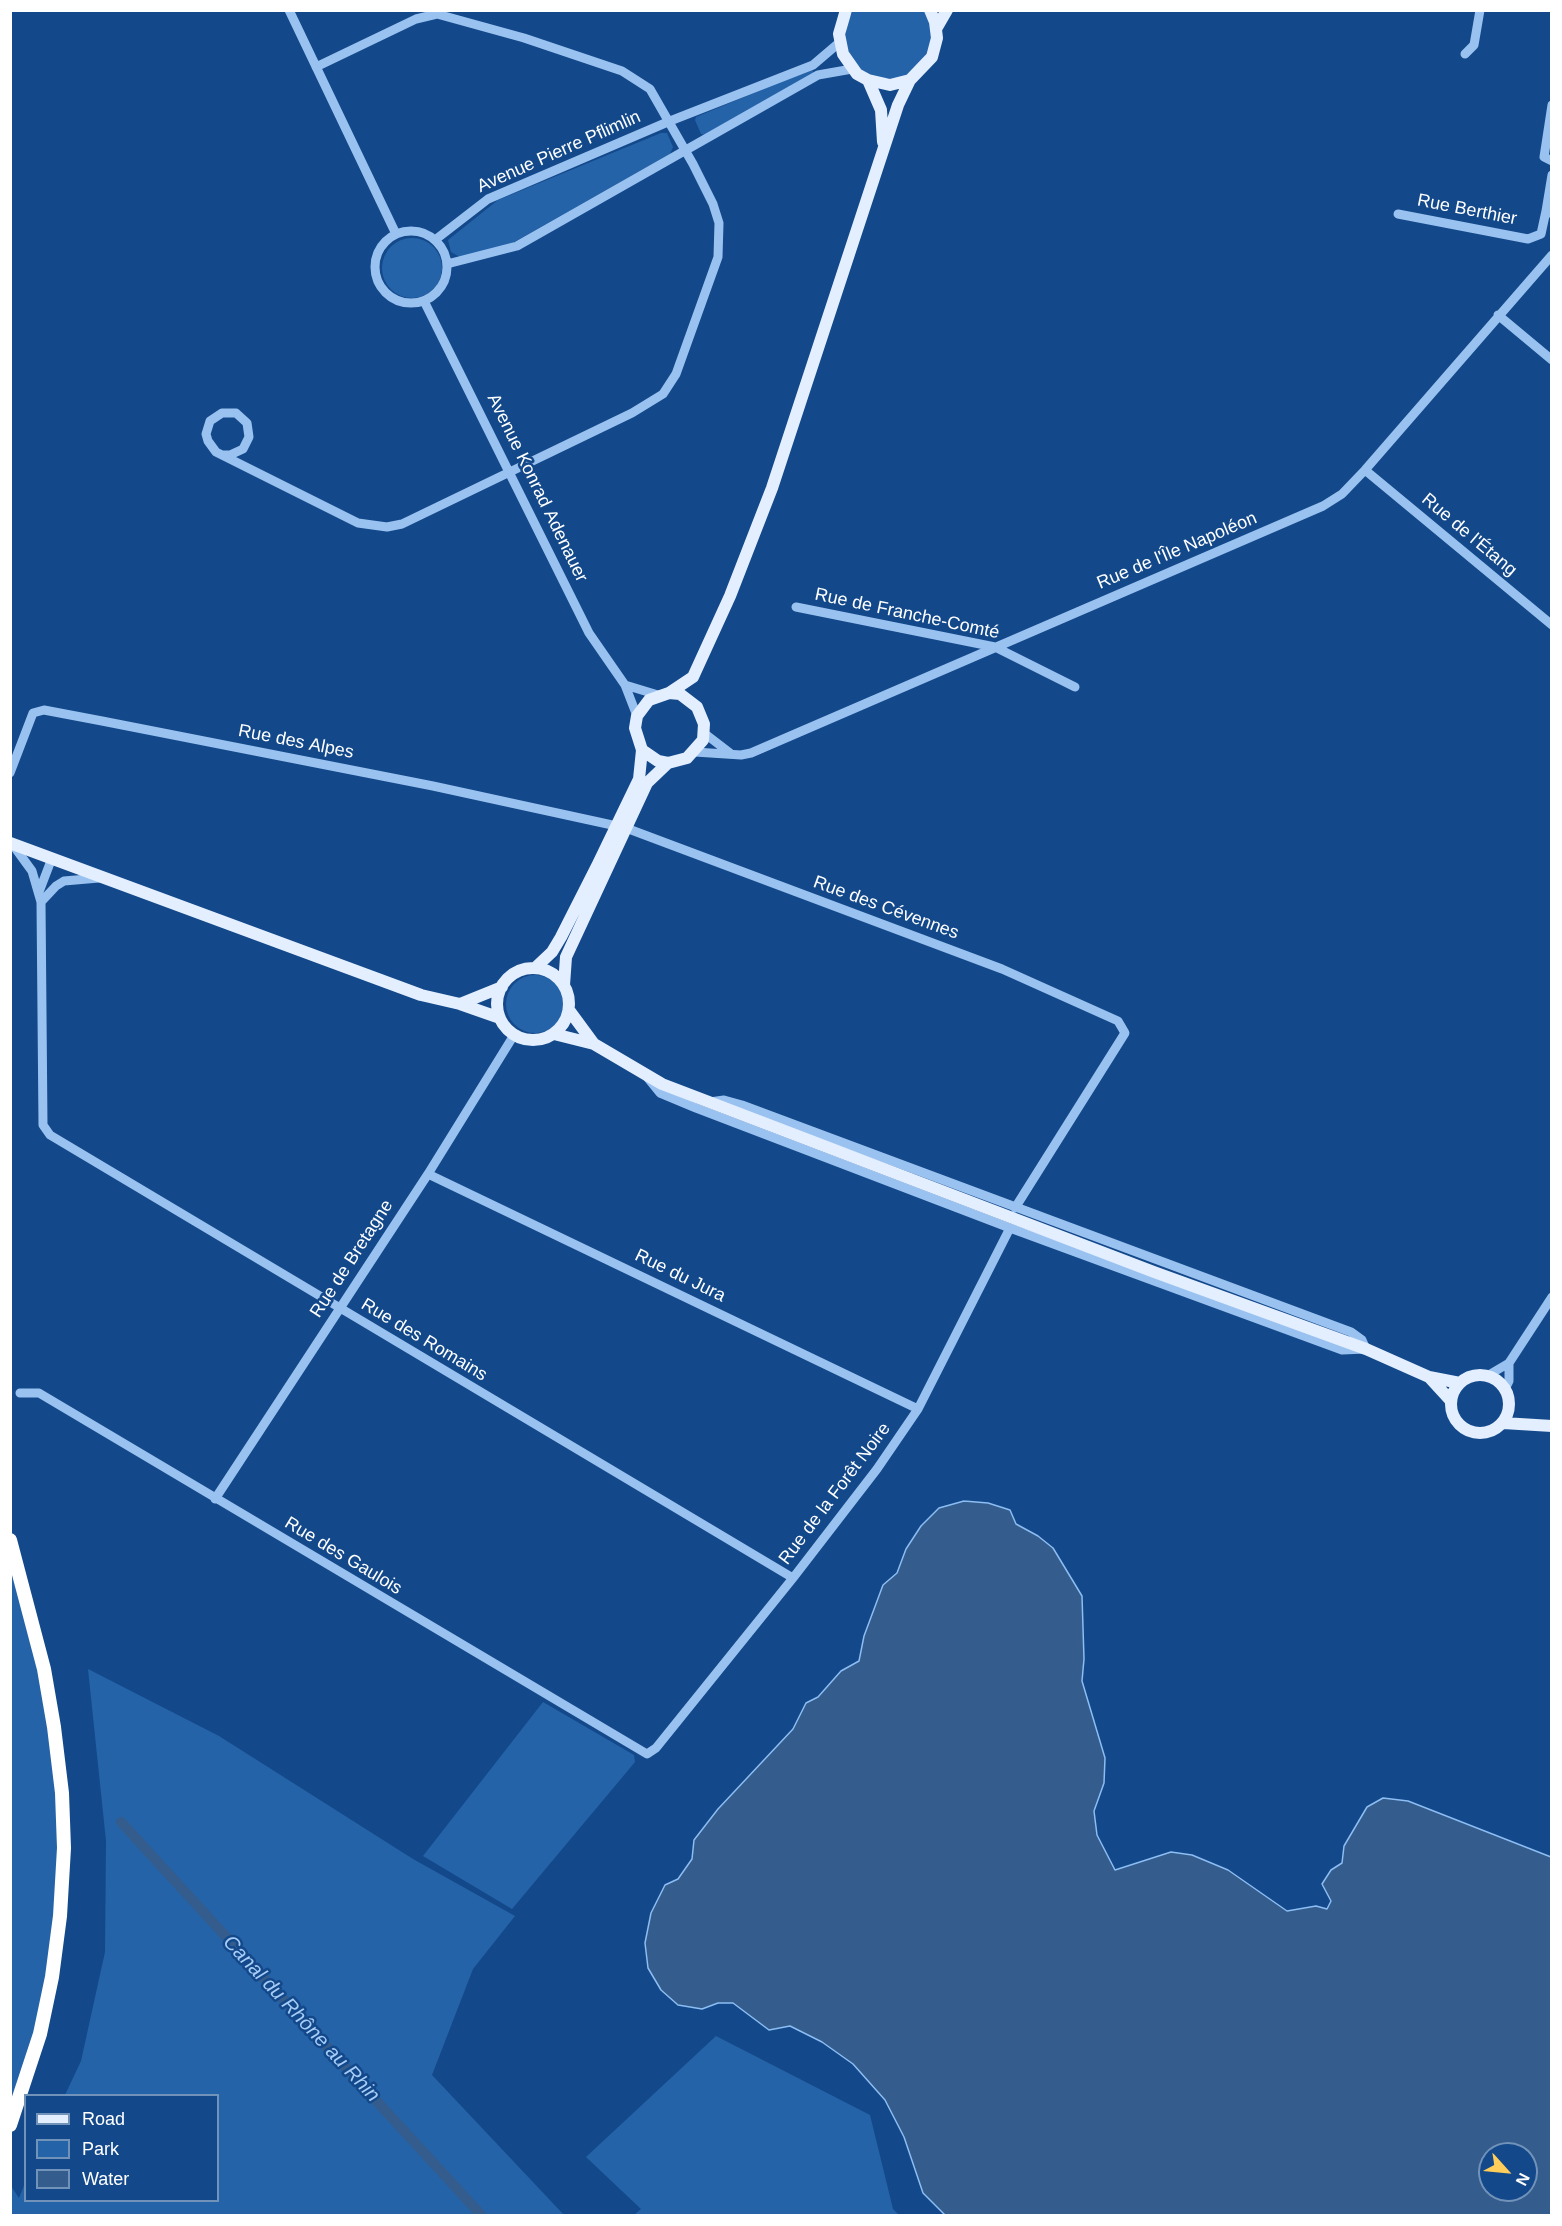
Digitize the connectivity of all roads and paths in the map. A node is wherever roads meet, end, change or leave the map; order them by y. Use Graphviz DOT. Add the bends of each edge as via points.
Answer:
graph roads {
  1 [pos="289,10"];
  2 [pos="930,10"];
  3 [pos="947,10"];
  4 [pos="1480,10"];
  5 [pos="842,13"];
  6 [pos="936,29"];
  7 [pos="840,42"];
  8 [pos="1465,54"];
  9 [pos="316,67"];
  10 [pos="852,69"];
  11 [pos="868,80"];
  12 [pos="910,80"];
  13 [pos="1551,105"];
  14 [pos="670,121"];
  15 [pos="883,148"];
  16 [pos="686,151"];
  17 [pos="1551,161"];
  18 [pos="1551,175"];
  19 [pos="1549,213"];
  20 [pos="1398,214"];
  21 [pos="396,234"];
  22 [pos="435,240"];
  23 [pos="1551,255"];
  24 [pos="447,264"];
  25 [pos="424,301"];
  26 [pos="1498,315"];
  27 [pos="1551,360"];
  28 [pos="243,449"];
  29 [pos="223,455"];
  30 [pos="254,470"];
  31 [pos="1365,470"];
  32 [pos="512,472"];
  33 [pos="796,607"];
  34 [pos="1551,625"];
  35 [pos="995,647"];
  36 [pos="693,677"];
  37 [pos="625,685"];
  38 [pos="1075,687"];
  39 [pos="663,694"];
  40 [pos="698,706"];
  41 [pos="637,716"];
  42 [pos="704,733"];
  43 [pos="642,750"];
  44 [pos="695,752"];
  45 [pos="730,753"];
  46 [pos="668,763"];
  47 [pos="10,773"];
  48 [pos="621,827"];
  49 [pos="11,843"];
  50 [pos="52,858"];
  51 [pos="103,877"];
  52 [pos="40,898"];
  53 [pos="535,968"];
  54 [pos="564,985"];
  55 [pos="502,987"];
  56 [pos="460,1004"];
  57 [pos="569,1010"];
  58 [pos="500,1018"];
  59 [pos="554,1034"];
  60 [pos="514,1035"];
  61 [pos="594,1044"];
  62 [pos="647,1077"];
  63 [pos="710,1102"];
  64 [pos="428,1174"];
  65 [pos="1016,1208"];
  66 [pos="1010,1228"];
  67 [pos="1551,1297"];
  68 [pos="338,1309"];
  69 [pos="1366,1350"];
  70 [pos="1509,1364"];
  71 [pos="1487,1376"];
  72 [pos="1430,1377"];
  73 [pos="1460,1383"];
  74 [pos="1505,1389"];
  75 [pos="20,1393"];
  76 [pos="1451,1401"];
  77 [pos="1509,1406"];
  78 [pos="918,1409"];
  79 [pos="1503,1423"];
  80 [pos="1533,1423"];
  81 [pos="1551,1426"];
  82 [pos="215,1499"];
  83 [pos="10,1540"];
  84 [pos="793,1578"];
  85 [pos="647,1754"];
  86 [pos="10,2125"];
  1 -- 9 [label="street"];
  2 -- 6 [label="main road"];
  3 -- 6 [label="main road"];
  4 -- 8 [label="street" via="1474,45"];
  5 -- 7 [label="main road"];
  6 -- 12 [label="main road" via="932,57"];
  7 -- 10 [label="main road"];
  7 -- 14 [label="street, Avenue Pierre Pflimlin" via="813,65"];
  9 -- 14 [label="street" via="416,19 437,14 622,71 650,88"];
  9 -- 21 [label="street"];
  10 -- 11 [label="main road"];
  10 -- 16 [label="street" via="818,75"];
  11 -- 12 [label="main road" via="890,85"];
  11 -- 15 [label="main road" via="881,110"];
  12 -- 15 [label="main road"];
  13 -- 17 [label="street" via="1544,157"];
  14 -- 16 [label="street, Avenue Pierre Pflimlin"];
  14 -- 22 [label="street, Avenue Pierre Pflimlin" via="488,199"];
  15 -- 36 [label="main road" via="772,488"];
  16 -- 24 [label="street" via="517,246"];
  16 -- 32 [label="street, Avenue Pierre Pflimlin" via="713,204 720,241 718,257 676,374 663,394 649,404"];
  18 -- 19 [label="street, Rue Berthier"];
  19 -- 20 [label="street, Rue Berthier" via="1541,234 1528,239"];
  21 -- 22 [label="street" via="416,231"];
  21 -- 25 [label="street" via="377,254 377,278 391,297 401,302"];
  22 -- 24 [label="street"];
  23 -- 26 [label="street, Rue de l'Île Napoléon"];
  24 -- 25 [label="street" via="442,286"];
  25 -- 32 [label="street, Avenue Konrad Adenauer"];
  26 -- 27 [label="street"];
  26 -- 31 [label="street, Rue de l'Île Napoléon"];
  28 -- 29 [label="street"];
  28 -- 29 [label="street" via="249,437 247,423 236,413 222,413 210,421 206,434 211,447"];
  28 -- 30 [label="street"];
  29 -- 30 [label="street, Avenue Pierre Pflimlin"];
  30 -- 32 [label="street, Avenue Pierre Pflimlin" via="350,520 387,527 402,524"];
  31 -- 34 [label="street, Rue de l'Étang"];
  31 -- 35 [label="street, Rue de l'Île Napoléon" via="1342,494 1323,506"];
  32 -- 37 [label="street, Avenue Konrad Adenauer" via="589,633"];
  33 -- 35 [label="street, Rue de Franche-Comté"];
  35 -- 38 [label="street, Rue de Franche-Comté"];
  35 -- 45 [label="street, Rue de l'Île Napoléon" via="767,746 741,755"];
  36 -- 39 [label="main road"];
  36 -- 40 [label="main road"];
  37 -- 39 [label="street"];
  37 -- 41 [label="street, Avenue Konrad Adenauer"];
  39 -- 40 [label="main road" via="680,694"];
  39 -- 41 [label="main road" via="649,700"];
  40 -- 42 [label="main road"];
  41 -- 43 [label="main road" via="637,739"];
  42 -- 44 [label="main road"];
  42 -- 45 [label="street"];
  43 -- 46 [label="main road"];
  43 -- 48 [label="main road" via="639,779"];
  44 -- 45 [label="street, Rue de l'Île Napoléon"];
  44 -- 46 [label="main road"];
  46 -- 48 [label="main road" via="647,783"];
  47 -- 48 [label="street, Rue des Alpes" via="33,713 44,710"];
  48 -- 53 [label="main road" via="552,952"];
  48 -- 54 [label="main road" via="566,957"];
  48 -- 65 [label="street, Rue des Cévennes" via="1002,969 1118,1021 1125,1033"];
  49 -- 50 [label="main road"];
  49 -- 52 [label="street" via="28,863"];
  50 -- 51 [label="main road"];
  50 -- 52 [label="street"];
  51 -- 52 [label="street" via="64,881"];
  51 -- 56 [label="main road" via="421,995"];
  52 -- 68 [label="street, Rue des Romains" via="44,1125 50,1135"];
  53 -- 54 [label="main road" via="552,973"];
  53 -- 55 [label="main road" via="516,973"];
  54 -- 57 [label="main road"];
  55 -- 56 [label="main road"];
  55 -- 58 [label="main road" via="498,997"];
  56 -- 58 [label="main road"];
  57 -- 59 [label="main road"];
  57 -- 61 [label="main road"];
  58 -- 60 [label="main road"];
  59 -- 60 [label="main road" via="534,1040"];
  59 -- 61 [label="main road"];
  60 -- 64 [label="street, Rue de Bretagne"];
  61 -- 62 [label="main road"];
  62 -- 63 [label="main road"];
  62 -- 66 [label="street" via="660,1093 696,1108"];
  63 -- 65 [label="street" via="724,1100 742,1105"];
  63 -- 69 [label="main road"];
  64 -- 68 [label="street, Rue de Bretagne"];
  64 -- 78 [label="street, Rue du Jura"];
  65 -- 69 [label="street" via="1350,1332 1362,1340"];
  66 -- 69 [label="street" via="1342,1350"];
  66 -- 78 [label="street, Rue de la Forêt Noire"];
  67 -- 70 [label="street"];
  68 -- 82 [label="street, Rue de Bretagne"];
  68 -- 84 [label="street, Rue des Romains"];
  69 -- 72 [label="main road"];
  70 -- 71 [label="street"];
  70 -- 74 [label="street"];
  71 -- 73 [label="main road" via="1470,1377"];
  71 -- 74 [label="main road"];
  72 -- 73 [label="main road"];
  72 -- 76 [label="main road"];
  73 -- 76 [label="main road"];
  74 -- 77 [label="main road"];
  75 -- 82 [label="street, Rue des Gaulois" via="39,1393"];
  76 -- 79 [label="main road" via="1454,1417 1467,1431 1490,1432"];
  77 -- 79 [label="main road"];
  77 -- 80 [label="main road"];
  78 -- 84 [label="street, Rue de la Forêt Noire"];
  79 -- 80 [label="main road"];
  80 -- 81 [label="main road"];
  82 -- 85 [label="street, Rue des Gaulois"];
  83 -- 86 [label="highway" via="44,1669 63,1793 64,1848 52,1977 40,2034"];
  84 -- 85 [label="street, Rue de la Forêt Noire" via="656,1748"];
}
